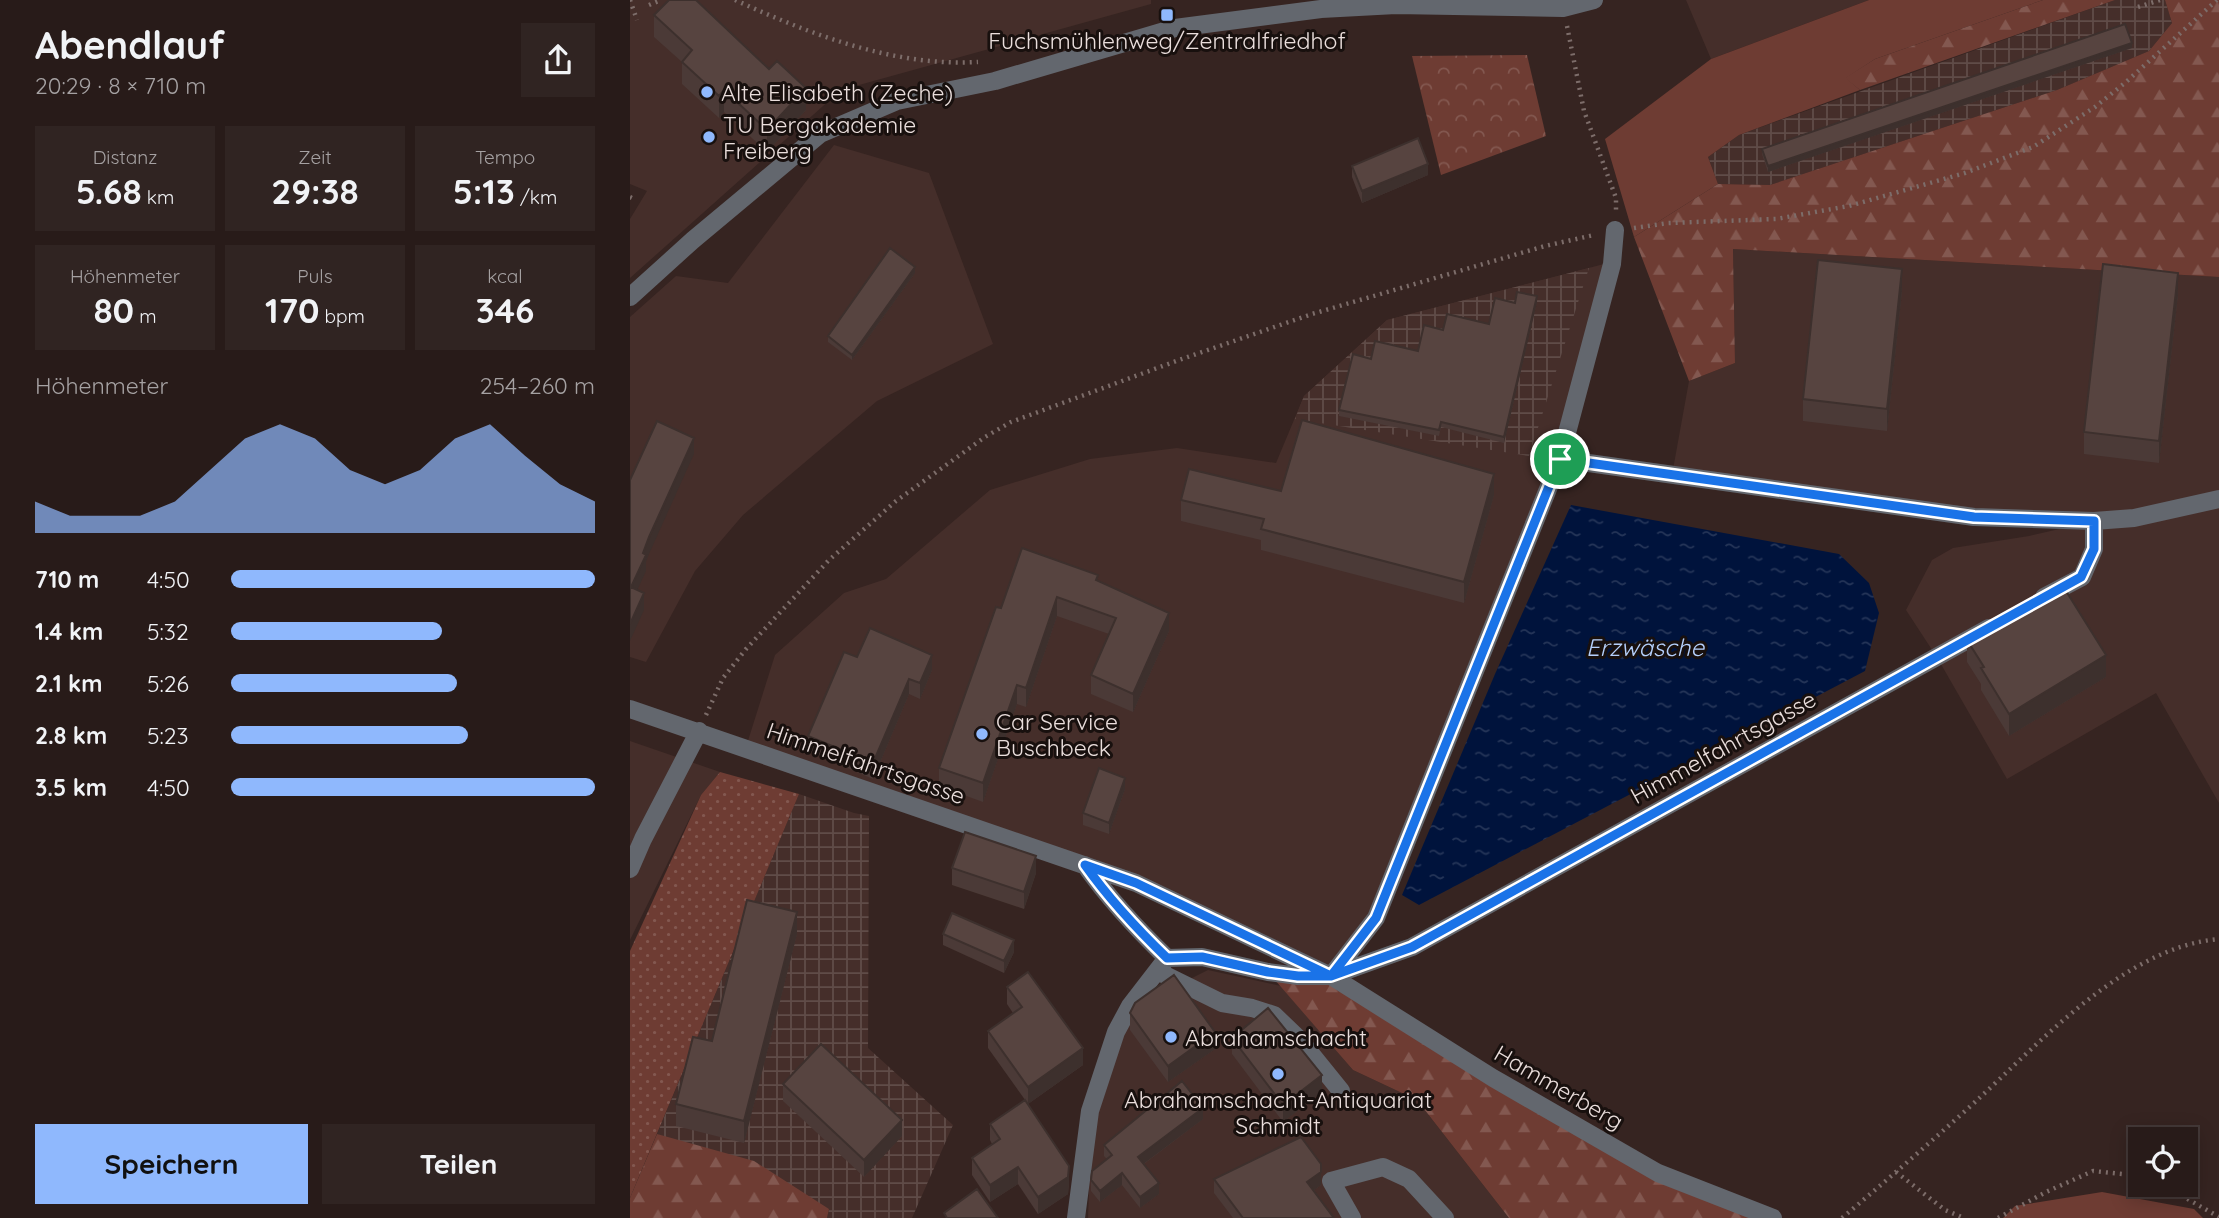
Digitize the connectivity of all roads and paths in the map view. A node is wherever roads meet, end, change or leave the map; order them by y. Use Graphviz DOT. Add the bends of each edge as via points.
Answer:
graph roads {
  1 [pos="631,0"];
  2 [pos="662,0"];
  3 [pos="735,0"];
  4 [pos="1594,0"];
  5 [pos="2160,0"];
  6 [pos="2217,0"];
  7 [pos="649,5"];
  8 [pos="2138,7"];
  9 [pos="1563,8"];
  10 [pos="637,20"];
  11 [pos="968,62"];
  12 [pos="1615,230"];
  13 [pos="630,297"];
  14 [pos="1560,459"];
  15 [pos="2219,499"];
  16 [pos="2094,521"];
  17 [pos="2033,604"];
  18 [pos="2008,617"];
  19 [pos="630,709"];
  20 [pos="699,731"];
  21 [pos="1085,865"];
  22 [pos="630,869"];
  23 [pos="2219,939"];
  24 [pos="1162,965"];
  25 [pos="1331,976"];
  26 [pos="1341,1091"];
  27 [pos="1896,1172"];
  28 [pos="2128,1175"];
  29 [pos="2184,1197"];
  30 [pos="2219,1217"];
  31 [pos="1076,1218"];
  32 [pos="1352,1218"];
  33 [pos="1445,1218"];
  34 [pos="1773,1218"];
  35 [pos="1842,1218"];
  36 [pos="1964,1218"];
  37 [pos="1998,1218"];
  1 -- 10 [label="path"];
  2 -- 7 [label="path"];
  3 -- 11 [label="path" via="797,28 874,51"];
  4 -- 9 [label="street"];
  5 -- 8 [label="path"];
  6 -- 12 [label="path" via="2095,107 2032,147 1965,173 1849,206 1776,219"];
  9 -- 12 [label="path" via="1584,111 1616,198"];
  9 -- 13 [label="street" via="1396,5 1321,9 1175,28 995,81 897,101 820,134"];
  12 -- 14 [label="street" via="1612,264"];
  12 -- 20 [label="path" via="1312,314 1011,422 896,501 829,560 723,678"];
  14 -- 16 [label="street" via="1974,517"];
  14 -- 25 [label="street" via="1376,918"];
  15 -- 16 [label="street" via="2134,518"];
  16 -- 17 [label="street" via="2094,549 2081,577"];
  18 -- 25 [label="street, Himmelfahrtsgasse" via="1412,947"];
  19 -- 20 [label="street, Himmelfahrtsgasse"];
  20 -- 21 [label="street, Himmelfahrtsgasse"];
  20 -- 22 [label="street"];
  21 -- 24 [label="street"];
  21 -- 25 [label="street, Himmelfahrtsgasse" via="1136,883"];
  23 -- 27 [label="path" via="2154,956 2094,994"];
  24 -- 25 [label="street, Himmelfahrtsgasse" via="1202,957 1268,972"];
  24 -- 26 [label="street" via="1222,1003 1274,1015"];
  24 -- 31 [label="street" via="1116,1032 1090,1111"];
  25 -- 34 [label="street, Hammerberg" via="1493,1079 1658,1173"];
  27 -- 35 [label="path"];
  27 -- 36 [label="path" via="1945,1210"];
  28 -- 37 [label="path" via="2093,1171"];
  29 -- 30 [label="path"];
  32 -- 33 [label="street" via="1331,1181 1383,1167 1409,1179"];
}
